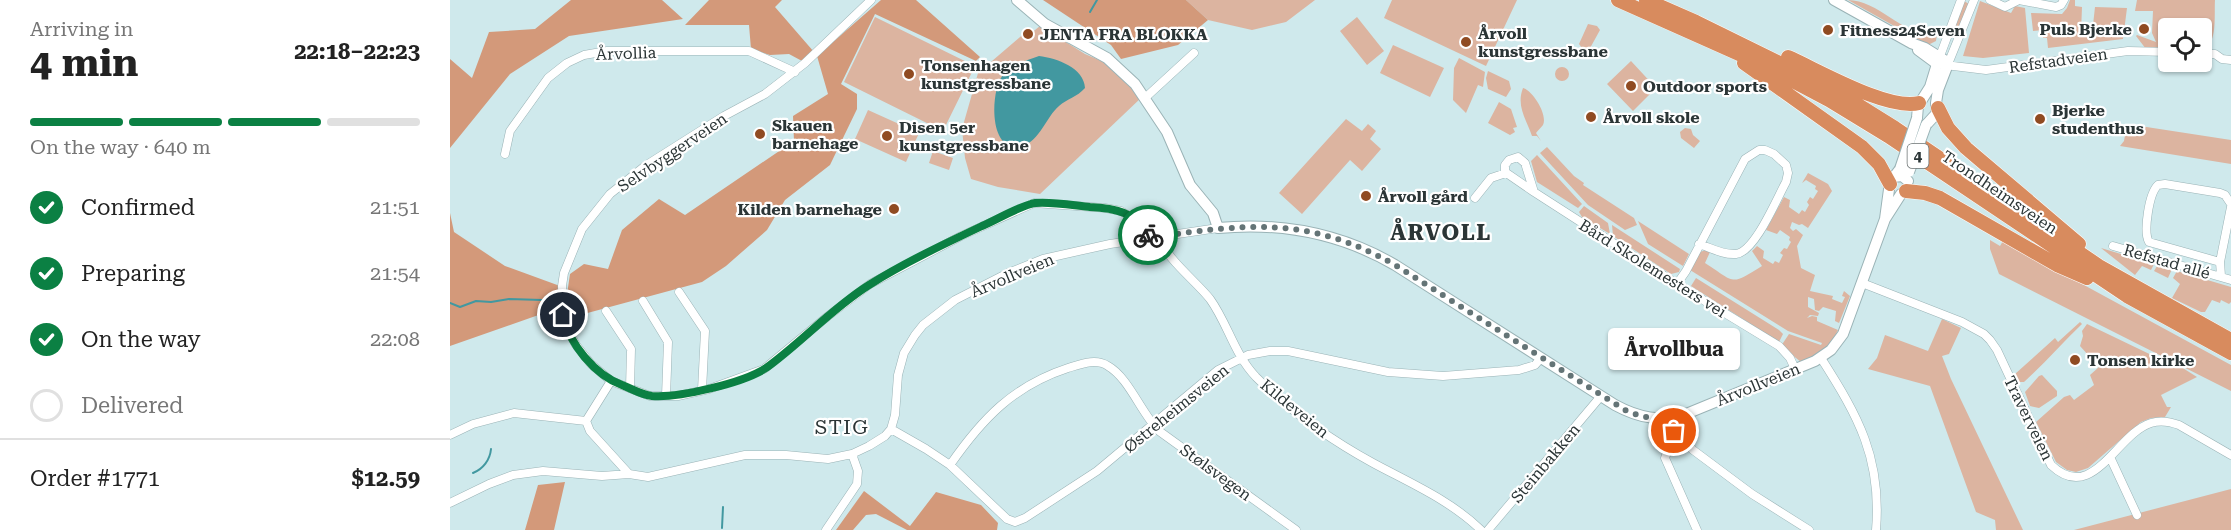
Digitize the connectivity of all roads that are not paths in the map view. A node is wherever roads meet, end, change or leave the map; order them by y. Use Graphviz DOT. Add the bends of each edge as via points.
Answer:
graph roads {
  1 [pos="871,0"];
  2 [pos="1017,0"];
  3 [pos="1618,0"];
  4 [pos="1646,0"];
  5 [pos="1834,0"];
  6 [pos="1961,0"];
  7 [pos="1974,0"];
  8 [pos="1990,0"];
  9 [pos="2064,0"];
  10 [pos="1697,29"];
  11 [pos="2158,52"];
  12 [pos="1194,53"];
  13 [pos="2212,54"];
  14 [pos="2231,60"];
  15 [pos="1942,61"];
  16 [pos="795,72"];
  17 [pos="1145,98"];
  18 [pos="1926,111"];
  19 [pos="505,154"];
  20 [pos="1506,173"];
  21 [pos="1900,182"];
  22 [pos="1534,192"];
  23 [pos="1475,198"];
  24 [pos="2231,205"];
  25 [pos="1218,228"];
  26 [pos="1160,236"];
  27 [pos="1149,238"];
  28 [pos="1699,244"];
  29 [pos="2113,246"];
  30 [pos="2220,262"];
  31 [pos="2221,276"];
  32 [pos="2120,278"];
  33 [pos="2231,280"];
  34 [pos="1863,283"];
  35 [pos="1677,284"];
  36 [pos="679,292"];
  37 [pos="2127,296"];
  38 [pos="643,301"];
  39 [pos="606,311"];
  40 [pos="2231,340"];
  41 [pos="2231,353"];
  42 [pos="1240,358"];
  43 [pos="1541,358"];
  44 [pos="1821,358"];
  45 [pos="1795,369"];
  46 [pos="611,381"];
  47 [pos="630,388"];
  48 [pos="702,390"];
  49 [pos="666,396"];
  50 [pos="1601,396"];
  51 [pos="1675,417"];
  52 [pos="586,421"];
  53 [pos="1154,425"];
  54 [pos="891,429"];
  55 [pos="450,435"];
  56 [pos="1681,438"];
  57 [pos="852,454"];
  58 [pos="2231,456"];
  59 [pos="2110,457"];
  60 [pos="950,465"];
  61 [pos="629,474"];
  62 [pos="450,503"];
  63 [pos="2138,515"];
  64 [pos="826,530"];
  65 [pos="1296,530"];
  66 [pos="1480,530"];
  67 [pos="1488,530"];
  68 [pos="1698,530"];
  69 [pos="1809,530"];
  70 [pos="1876,530"];
  1 -- 16 [label="street, Selvbyggerveien"];
  2 -- 17 [label="street" via="1045,24 1107,58"];
  3 -- 10 [label="highway, Trondheimsveien / 4"];
  4 -- 10 [label="highway, Trondheimsveien / 4"];
  5 -- 15 [label="street, Refstadveien"];
  6 -- 15 [label="street"];
  7 -- 15 [label="street"];
  8 -- 9 [label="street" via="2005,7 2019,0 2056,7"];
  10 -- 18 [label="highway" via="1762,46 1880,98"];
  10 -- 21 [label="highway, 4" via="1862,147"];
  10 -- 32 [label="highway, Trondheimsveien / 4" via="1794,69 1863,108"];
  10 -- 37 [label="highway, Trondheimsveien / 4" via="1858,117"];
  11 -- 15 [label="street, Refstadveien" via="2128,51 1986,70"];
  12 -- 17 [label="street"];
  13 -- 14 [label="street"];
  15 -- 18 [label="street" via="1938,90"];
  16 -- 19 [label="street, Årvollia" via="749,51 607,51 584,55 549,78 510,131"];
  16 -- 46 [label="street, Selvbyggerveien" via="645,166 610,194 582,229 564,273 563,315 576,345"];
  17 -- 25 [label="street" via="1168,135 1193,190 1212,213"];
  18 -- 21 [label="street, Årvollveien, bridge"];
  18 -- 32 [label="highway"];
  20 -- 22 [label="street, Bård Skolemesters vei"];
  20 -- 22 [label="street" via="1507,162 1521,159"];
  20 -- 23 [label="street" via="1491,178"];
  21 -- 34 [label="street, Årvollveien" via="1886,205 1885,219"];
  21 -- 37 [label="highway" via="1940,198 2057,265"];
  22 -- 35 [label="street, Bård Skolemesters vei"];
  24 -- 30 [label="street, Refstad allé"];
  24 -- 30 [label="street, Refstad allé" via="2220,193 2165,184 2155,188 2151,199 2145,235 2149,242"];
  25 -- 26 [label="street, Årvollveien"];
  25 -- 43 [label="street, Årvollveien" via="1261,225 1298,229 1356,246 1395,265"];
  26 -- 27 [label="street, Årvollveien"];
  26 -- 42 [label="street, Kildeveien" via="1164,250 1212,302"];
  27 -- 48 [label="street, Selvbyggerveien" via="1133,217 1114,209 1034,202 870,284 764,369"];
  27 -- 54 [label="street, Årvollveien" via="1043,259 982,285 941,309 915,334 904,353"];
  28 -- 28 [label="street" via="1745,159 1765,150 1786,165 1786,182 1747,249 1737,254"];
  28 -- 35 [label="street"];
  29 -- 31 [label="street, Refstad allé"];
  30 -- 31 [label="street, Refstad allé"];
  31 -- 33 [label="street, Refstad allé"];
  32 -- 40 [label="highway, Trondheimsveien / 4"];
  34 -- 44 [label="street, Årvollveien" via="1843,334"];
  34 -- 59 [label="street, Traverveien" via="1984,334 1997,350 2056,470 2082,477"];
  35 -- 45 [label="street, Bård Skolemesters vei" via="1779,346"];
  36 -- 48 [label="street" via="705,331"];
  37 -- 41 [label="highway, Trondheimsveien / 4"];
  38 -- 49 [label="street" via="668,342"];
  39 -- 47 [label="street" via="631,349"];
  42 -- 43 [label="street, Østreheimsveien" via="1288,351 1388,372 1443,376 1520,370 1535,365"];
  42 -- 53 [label="street, Østreheimsveien" via="1207,379"];
  42 -- 66 [label="street, Kildeveien" via="1266,387 1323,433 1447,504"];
  43 -- 50 [label="street, Årvollveien"];
  44 -- 45 [label="street, Årvollveien"];
  44 -- 70 [label="street" via="1853,409 1869,447 1876,483"];
  45 -- 51 [label="street, Årvollveien"];
  46 -- 47 [label="street, Selvbyggerveien"];
  46 -- 52 [label="street"];
  47 -- 49 [label="street, Selvbyggerveien" via="650,396"];
  48 -- 49 [label="street, Selvbyggerveien"];
  50 -- 51 [label="street, Årvollveien" via="1636,415 1651,419"];
  50 -- 67 [label="street, Steinbakken"];
  51 -- 56 [label="street" via="1674,431"];
  52 -- 55 [label="street" via="514,413"];
  52 -- 61 [label="street" via="590,431"];
  53 -- 60 [label="street, Østreheimsveien" via="1097,471 1015,522 1007,519"];
  53 -- 60 [label="street, Stølsvegen" via="1110,367 1097,362 1085,364 1038,380 1005,402 977,428"];
  53 -- 65 [label="street, Stølsvegen"];
  54 -- 57 [label="street"];
  54 -- 60 [label="street, Østreheimsveien"];
  56 -- 68 [label="street" via="1669,447 1665,458"];
  56 -- 69 [label="street" via="1752,494"];
  57 -- 61 [label="street" via="828,459 745,454 660,476"];
  57 -- 64 [label="street" via="858,471 856,484"];
  58 -- 59 [label="street, Traverveien" via="2179,424 2165,422 2144,427"];
  59 -- 63 [label="street"];
  61 -- 62 [label="street" via="543,471 513,475"];
}
